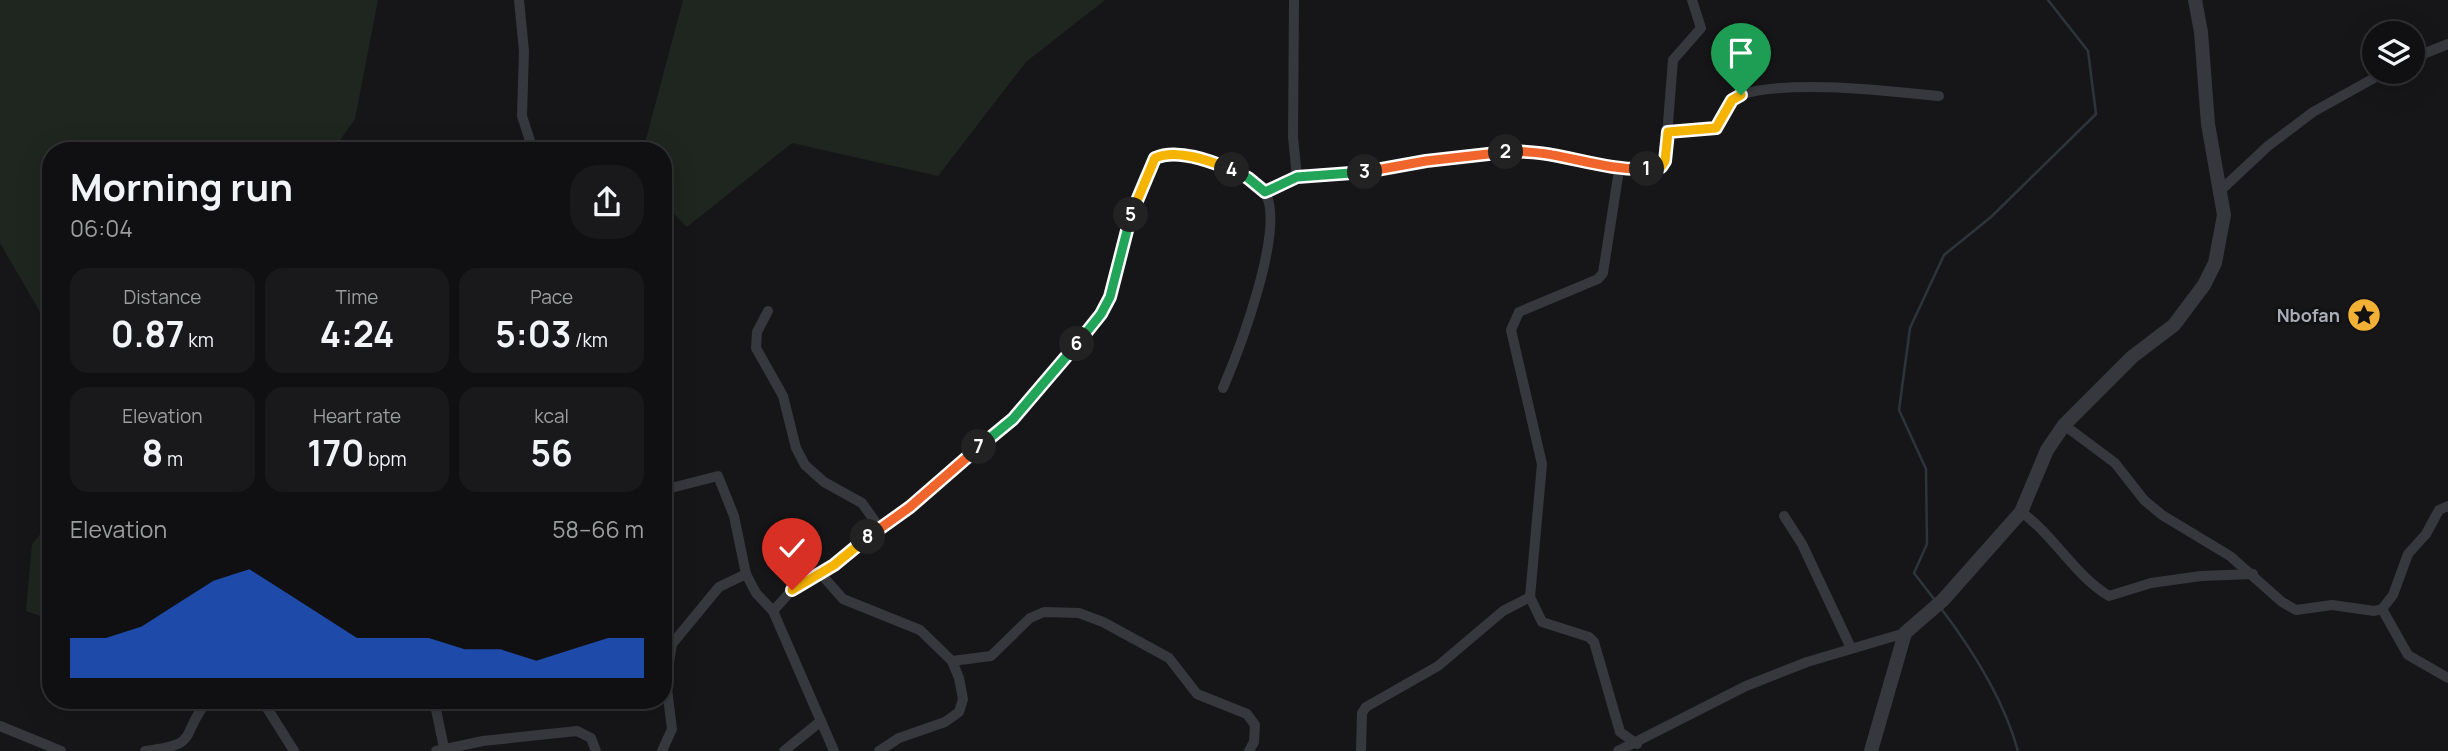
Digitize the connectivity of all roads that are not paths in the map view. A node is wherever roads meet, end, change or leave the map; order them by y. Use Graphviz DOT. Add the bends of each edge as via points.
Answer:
graph roads {
  1 [pos="519,0"];
  2 [pos="1294,0"];
  3 [pos="1692,0"];
  4 [pos="2195,0"];
  5 [pos="2448,44"];
  6 [pos="2425,53"];
  7 [pos="2363,84"];
  8 [pos="1938,96"];
  9 [pos="1668,132"];
  10 [pos="530,142"];
  11 [pos="1619,170"];
  12 [pos="1297,177"];
  13 [pos="2222,188"];
  14 [pos="1265,192"];
  15 [pos="768,311"];
  16 [pos="1223,388"];
  17 [pos="2064,425"];
  18 [pos="672,488"];
  19 [pos="2448,506"];
  20 [pos="2021,512"];
  21 [pos="1784,516"];
  22 [pos="878,527"];
  23 [pos="746,574"];
  24 [pos="821,574"];
  25 [pos="2253,574"];
  26 [pos="1530,597"];
  27 [pos="2382,609"];
  28 [pos="773,611"];
  29 [pos="1905,633"];
  30 [pos="672,636"];
  31 [pos="1850,648"];
  32 [pos="952,661"];
  33 [pos="2448,678"];
  34 [pos="203,709"];
  35 [pos="268,709"];
  36 [pos="436,709"];
  37 [pos="670,709"];
  38 [pos="821,721"];
  39 [pos="0,726"];
  40 [pos="1637,744"];
  41 [pos="443,750"];
  42 [pos="61,751"];
  43 [pos="145,751"];
  44 [pos="294,751"];
  45 [pos="596,751"];
  46 [pos="662,751"];
  47 [pos="784,751"];
  48 [pos="834,751"];
  49 [pos="879,751"];
  50 [pos="1249,751"];
  51 [pos="1361,751"];
  52 [pos="1618,751"];
  53 [pos="1871,751"];
  1 -- 10 [label="street" via="524,51 522,116"];
  2 -- 12 [label="street"];
  3 -- 9 [label="street" via="1700,28 1673,60"];
  4 -- 13 [label="street" via="2202,32 2208,124"];
  5 -- 6 [label="street"];
  7 -- 13 [label="street" via="2313,111"];
  8 -- 9 [label="street" via="1871,89 1775,90 1732,100 1716,128"];
  9 -- 11 [label="street" via="1661,167"];
  11 -- 12 [label="street" via="1524,151 1426,161 1352,175"];
  11 -- 26 [label="street" via="1603,273 1519,312 1514,319 1514,342 1542,464"];
  12 -- 14 [label="street"];
  13 -- 17 [label="street" via="2220,247 2204,285 2174,325 2132,358"];
  14 -- 16 [label="street" via="1270,209 1263,271 1248,331"];
  14 -- 22 [label="street" via="1227,168 1181,155 1165,153 1155,158 1136,197 1110,297 1101,314 1013,419 910,507"];
  15 -- 22 [label="street" via="757,332 756,348 783,396 796,448 805,465 824,482 862,503"];
  17 -- 20 [label="street" via="2047,450"];
  17 -- 25 [label="street" via="2115,463 2162,515"];
  18 -- 23 [label="street" via="718,476 737,529"];
  19 -- 27 [label="street" via="2434,515 2426,534 2408,554 2393,595"];
  20 -- 25 [label="street" via="2109,596 2151,583"];
  20 -- 29 [label="street" via="1943,600"];
  21 -- 31 [label="street" via="1802,544"];
  22 -- 24 [label="street"];
  23 -- 28 [label="street"];
  23 -- 30 [label="street" via="719,587"];
  24 -- 28 [label="street" via="792,590"];
  24 -- 32 [label="street" via="843,599 920,630"];
  25 -- 27 [label="street" via="2296,610 2332,605"];
  26 -- 40 [label="street" via="1542,622 1594,642 1620,732"];
  26 -- 51 [label="street" via="1503,611 1438,666 1366,707"];
  27 -- 33 [label="street" via="2408,655"];
  28 -- 38 [label="street"];
  29 -- 31 [label="street"];
  29 -- 53 [label="street"];
  31 -- 40 [label="street" via="1746,686"];
  32 -- 49 [label="street" via="963,699 959,712"];
  32 -- 50 [label="street" via="991,656 1030,618 1044,612 1079,613 1169,658 1197,694 1247,714 1255,725"];
  34 -- 43 [label="street" via="183,743"];
  35 -- 44 [label="street"];
  36 -- 41 [label="street"];
  37 -- 46 [label="street" via="672,729"];
  38 -- 47 [label="street"];
  38 -- 48 [label="street"];
  39 -- 42 [label="street"];
  40 -- 52 [label="street"];
  41 -- 45 [label="street" via="577,731 591,737"];
}
